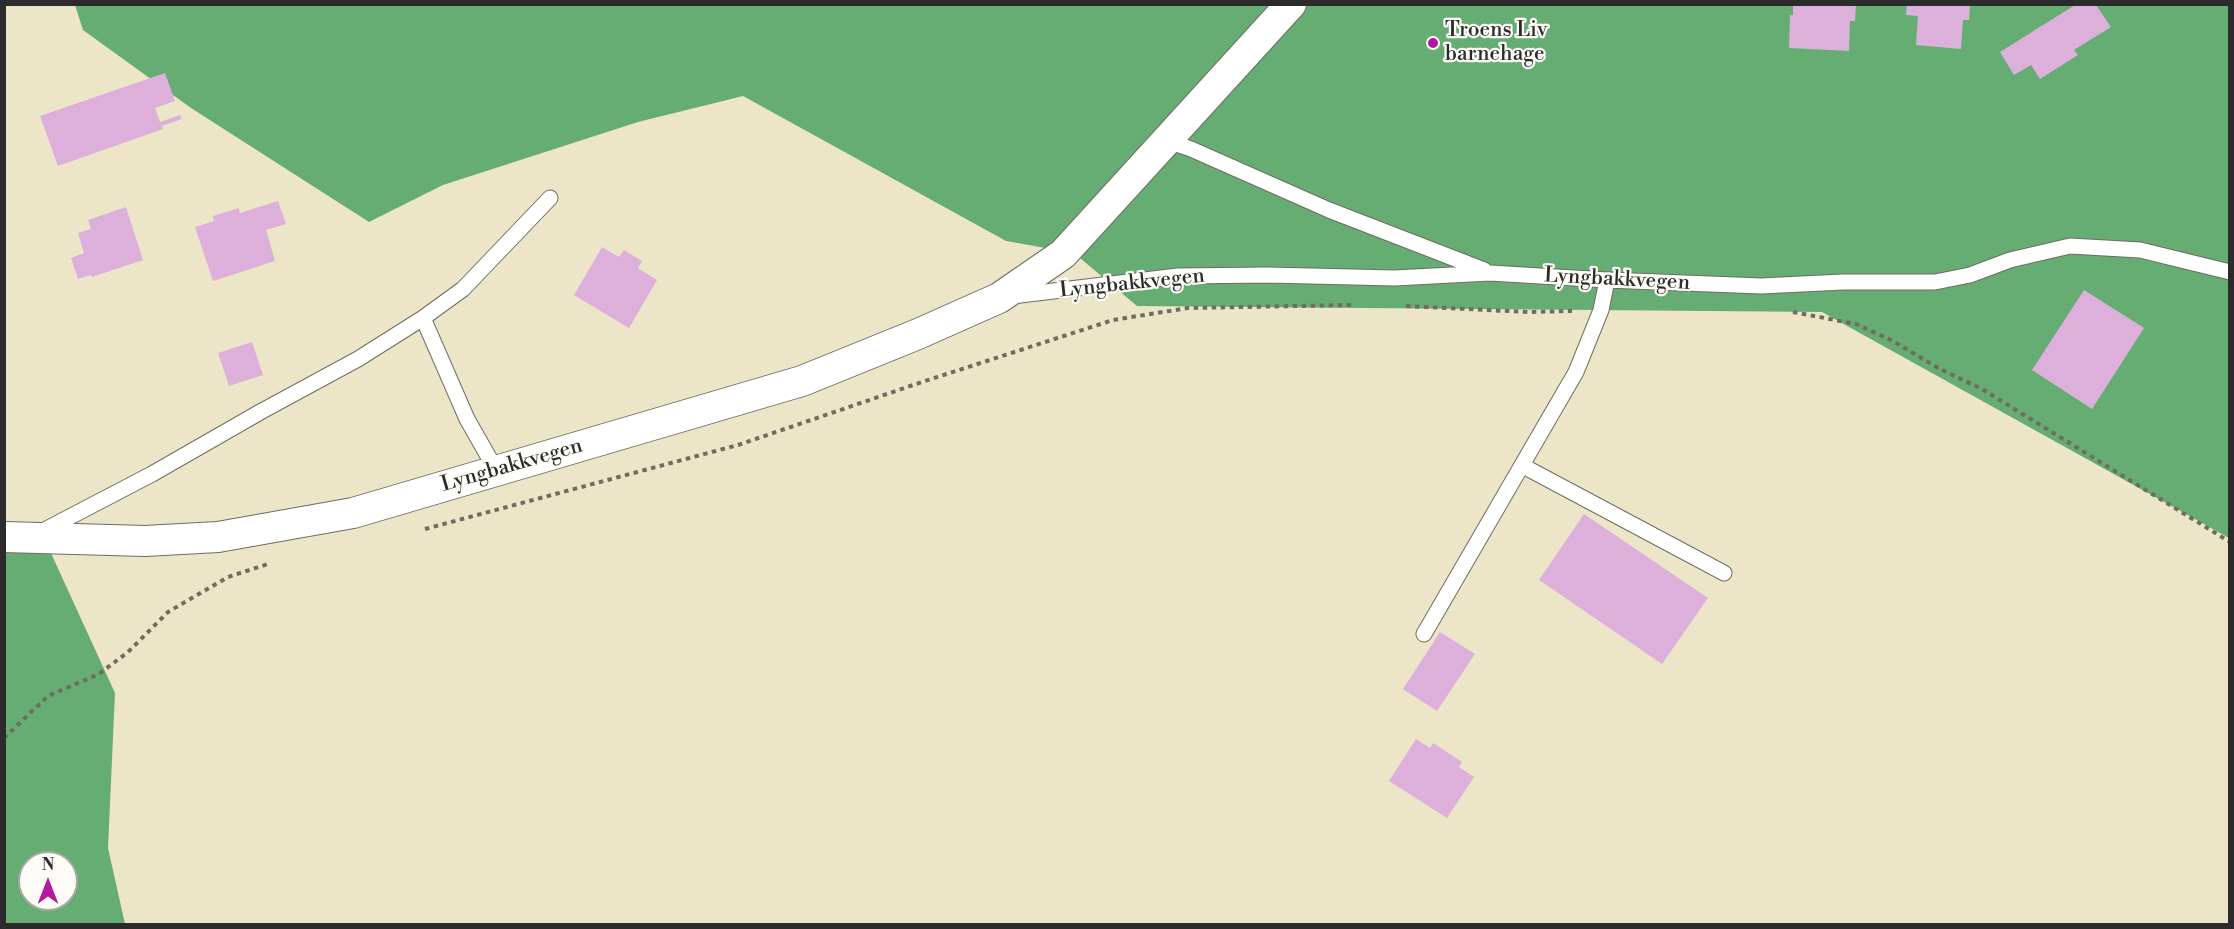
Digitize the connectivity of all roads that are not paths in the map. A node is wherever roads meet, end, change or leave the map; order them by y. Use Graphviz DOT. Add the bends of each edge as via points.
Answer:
graph roads {
  1 [pos="1291,4"];
  2 [pos="1164,141"];
  3 [pos="550,198"];
  4 [pos="2229,272"];
  5 [pos="1490,273"];
  6 [pos="1606,280"];
  7 [pos="999,298"];
  8 [pos="423,318"];
  9 [pos="1523,466"];
  10 [pos="496,470"];
  11 [pos="16,538"];
  12 [pos="1724,573"];
  13 [pos="1424,634"];
  1 -- 2 [label="street, Lyngbakkvegen"];
  2 -- 5 [label="lane"];
  2 -- 7 [label="street, Lyngbakkvegen" via="1063,254"];
  3 -- 8 [label="lane" via="463,289"];
  4 -- 6 [label="lane, Lyngbakkvegen" via="2140,250 2070,246 1935,282 1761,286"];
  5 -- 6 [label="lane, Lyngbakkvegen"];
  5 -- 7 [label="lane, Lyngbakkvegen" via="1395,278 1178,276"];
  6 -- 9 [label="lane" via="1601,310 1575,372"];
  7 -- 10 [label="street, Lyngbakkvegen" via="802,381"];
  8 -- 10 [label="lane" via="467,419"];
  8 -- 11 [label="lane" via="358,359 152,474"];
  9 -- 12 [label="lane"];
  9 -- 13 [label="lane"];
  10 -- 11 [label="street, Lyngbakkvegen" via="353,513 218,537 145,541"];
}
